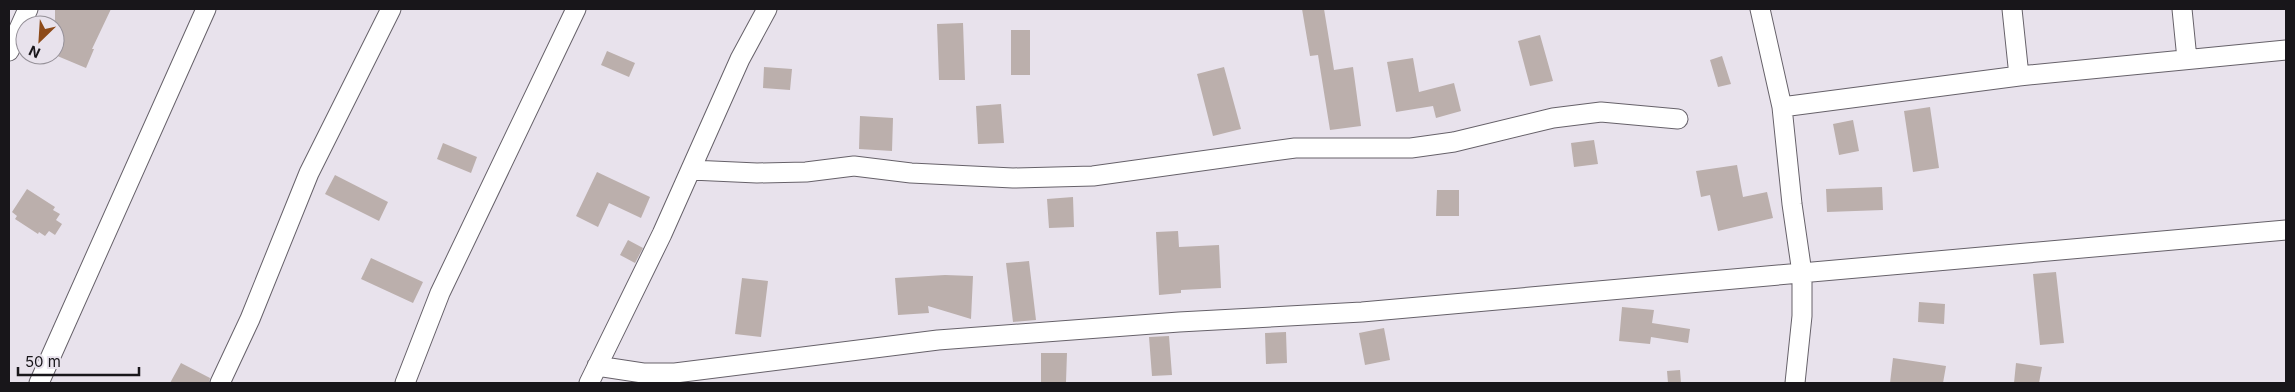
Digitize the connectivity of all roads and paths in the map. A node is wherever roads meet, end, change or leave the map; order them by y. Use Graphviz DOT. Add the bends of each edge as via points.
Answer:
graph roads {
  1 [pos="28,9"];
  2 [pos="206,9"];
  3 [pos="391,9"];
  4 [pos="576,9"];
  5 [pos="767,9"];
  6 [pos="1760,9"];
  7 [pos="2012,9"];
  8 [pos="2182,9"];
  9 [pos="2286,50"];
  10 [pos="9,51"];
  11 [pos="2187,59"];
  12 [pos="2019,76"];
  13 [pos="1782,107"];
  14 [pos="1678,119"];
  15 [pos="690,170"];
  16 [pos="2286,230"];
  17 [pos="1802,273"];
  18 [pos="597,366"];
  19 [pos="39,383"];
  20 [pos="220,383"];
  21 [pos="405,383"];
  22 [pos="589,383"];
  23 [pos="1795,383"];
  1 -- 10 [label="street"];
  2 -- 19 [label="street"];
  3 -- 20 [label="street" via="310,173"];
  4 -- 21 [label="street" via="440,293"];
  5 -- 15 [label="street" via="740,59"];
  6 -- 13 [label="street"];
  7 -- 12 [label="street"];
  8 -- 11 [label="street"];
  9 -- 11 [label="street"];
  11 -- 12 [label="street"];
  12 -- 13 [label="street"];
  13 -- 17 [label="street"];
  14 -- 15 [label="street" via="1601,112 1553,118 1454,142 1411,148 1295,148 1093,176 1013,178 911,173 854,166 806,172"];
  15 -- 18 [label="street"];
  16 -- 17 [label="street"];
  17 -- 18 [label="street" via="1362,312 938,340 675,373 643,373"];
  17 -- 23 [label="street" via="1802,316"];
  18 -- 22 [label="street"];
}
